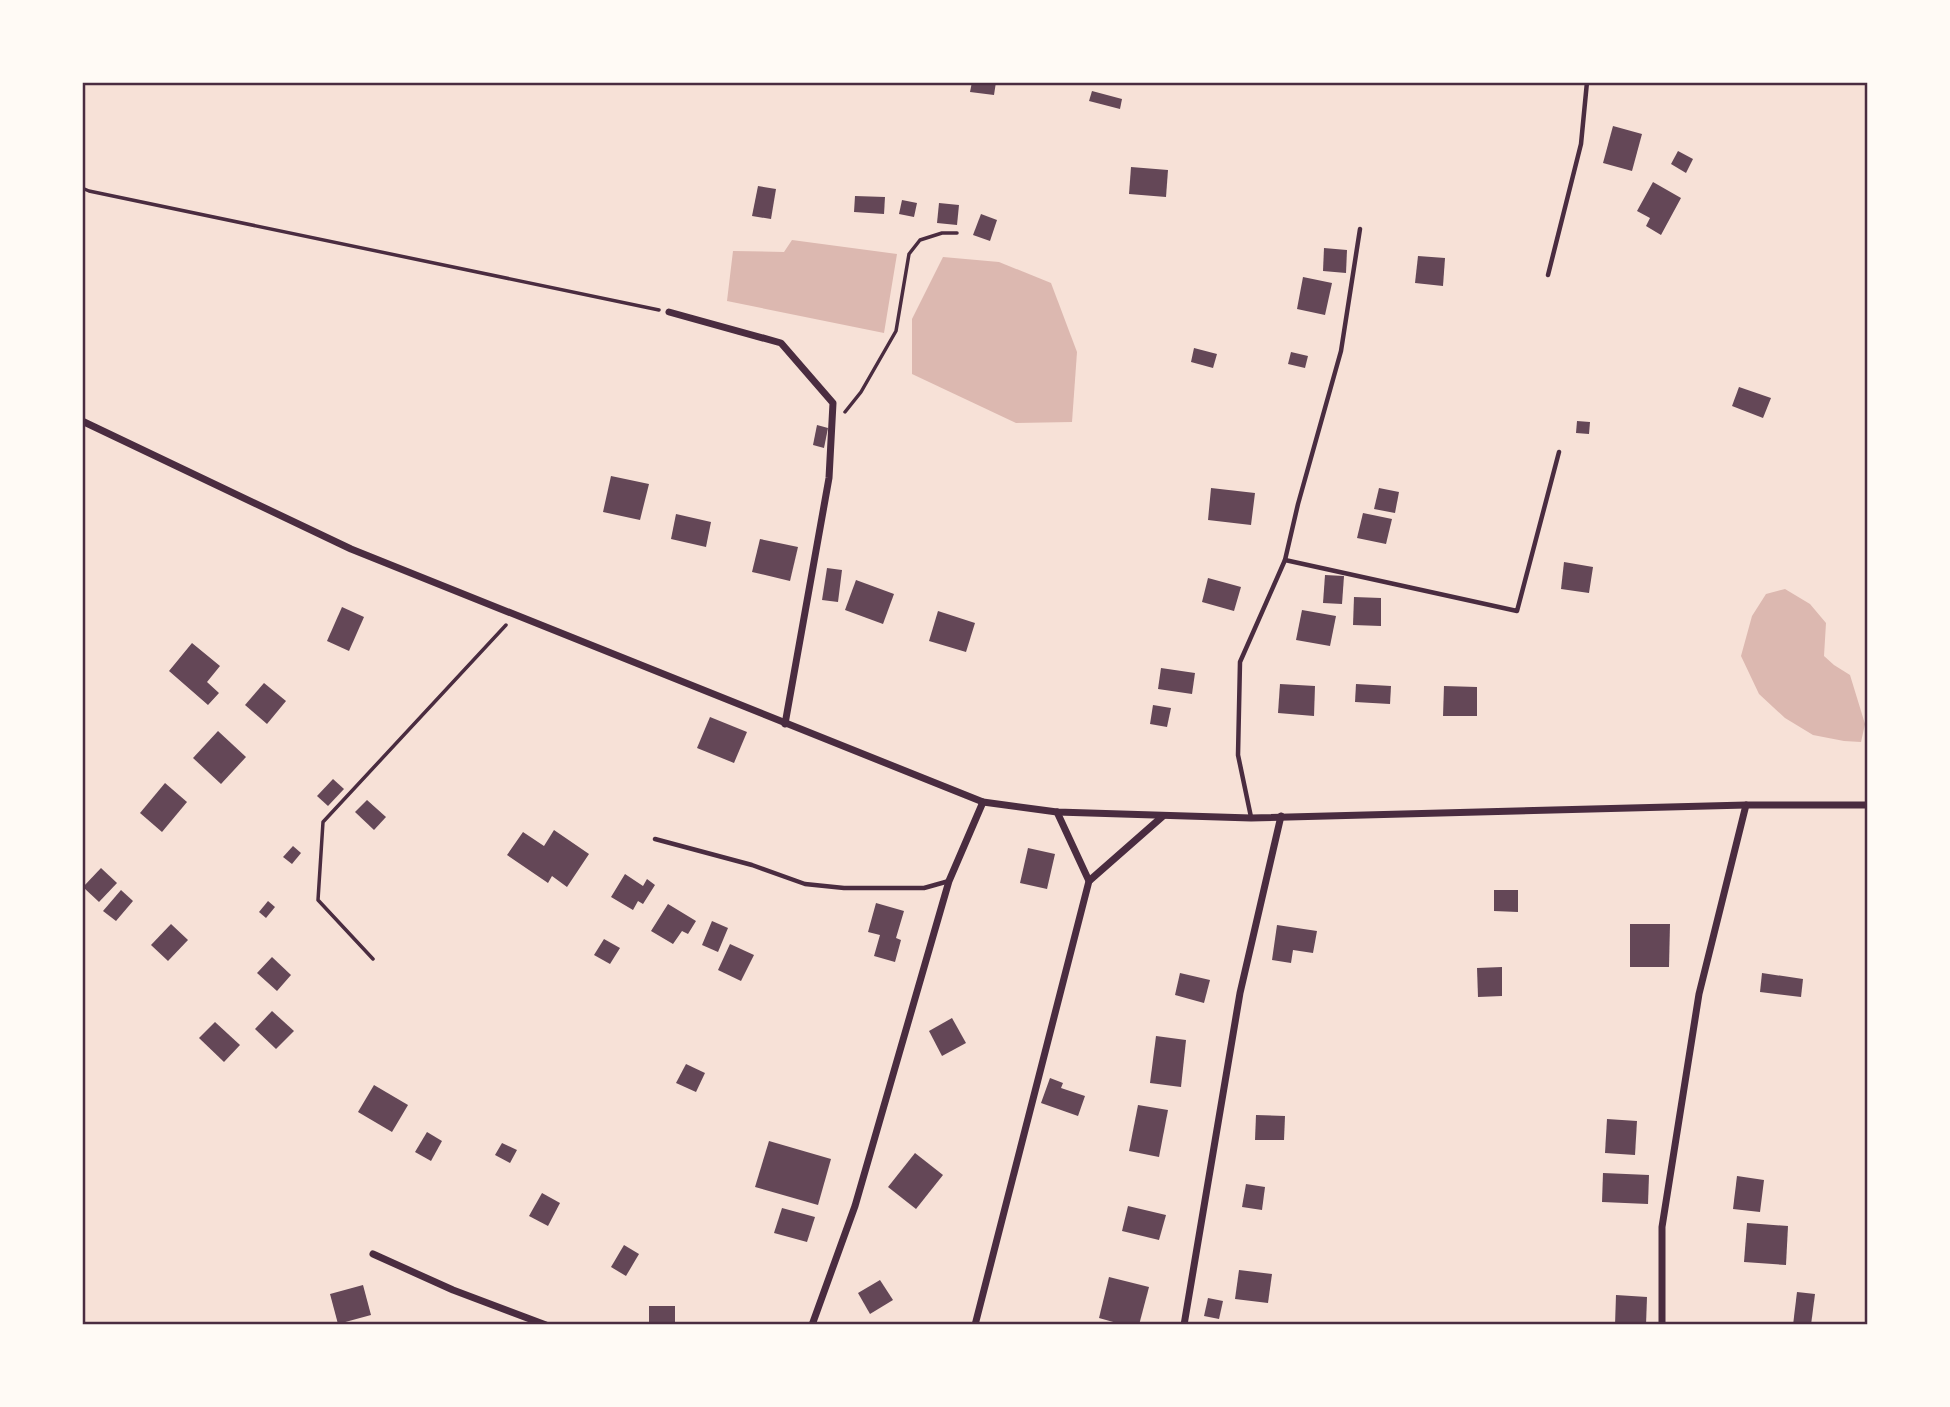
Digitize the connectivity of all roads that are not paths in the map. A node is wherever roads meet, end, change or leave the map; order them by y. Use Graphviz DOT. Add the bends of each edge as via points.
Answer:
graph roads {
  1 [pos="1587,82"];
  2 [pos="1360,229"];
  3 [pos="1548,275"];
  4 [pos="669,312"];
  5 [pos="82,421"];
  6 [pos="1559,452"];
  7 [pos="1284,560"];
  8 [pos="785,724"];
  9 [pos="983,802"];
  10 [pos="1746,805"];
  11 [pos="1868,805"];
  12 [pos="1057,813"];
  13 [pos="1164,815"];
  14 [pos="1281,816"];
  15 [pos="1251,818"];
  16 [pos="655,839"];
  17 [pos="949,881"];
  18 [pos="1089,881"];
  19 [pos="373,1254"];
  20 [pos="546,1325"];
  21 [pos="812,1325"];
  22 [pos="975,1325"];
  23 [pos="1184,1325"];
  24 [pos="1662,1325"];
  1 -- 3 [label="lane" via="1581,144"];
  2 -- 7 [label="lane" via="1341,351"];
  4 -- 8 [label="street" via="781,343 833,402 829,478"];
  5 -- 8 [label="street" via="351,550"];
  6 -- 7 [label="lane" via="1517,611"];
  7 -- 15 [label="lane" via="1240,662 1238,755"];
  8 -- 9 [label="street"];
  9 -- 12 [label="street"];
  9 -- 17 [label="street"];
  10 -- 11 [label="street"];
  10 -- 14 [label="street"];
  10 -- 24 [label="street" via="1699,994 1662,1227"];
  12 -- 13 [label="street"];
  12 -- 18 [label="street"];
  13 -- 15 [label="street"];
  13 -- 18 [label="street"];
  14 -- 15 [label="street"];
  14 -- 23 [label="street" via="1240,993"];
  16 -- 17 [label="lane" via="805,884 924,888"];
  17 -- 21 [label="street" via="855,1206"];
  18 -- 22 [label="street"];
  19 -- 20 [label="street"];
}
